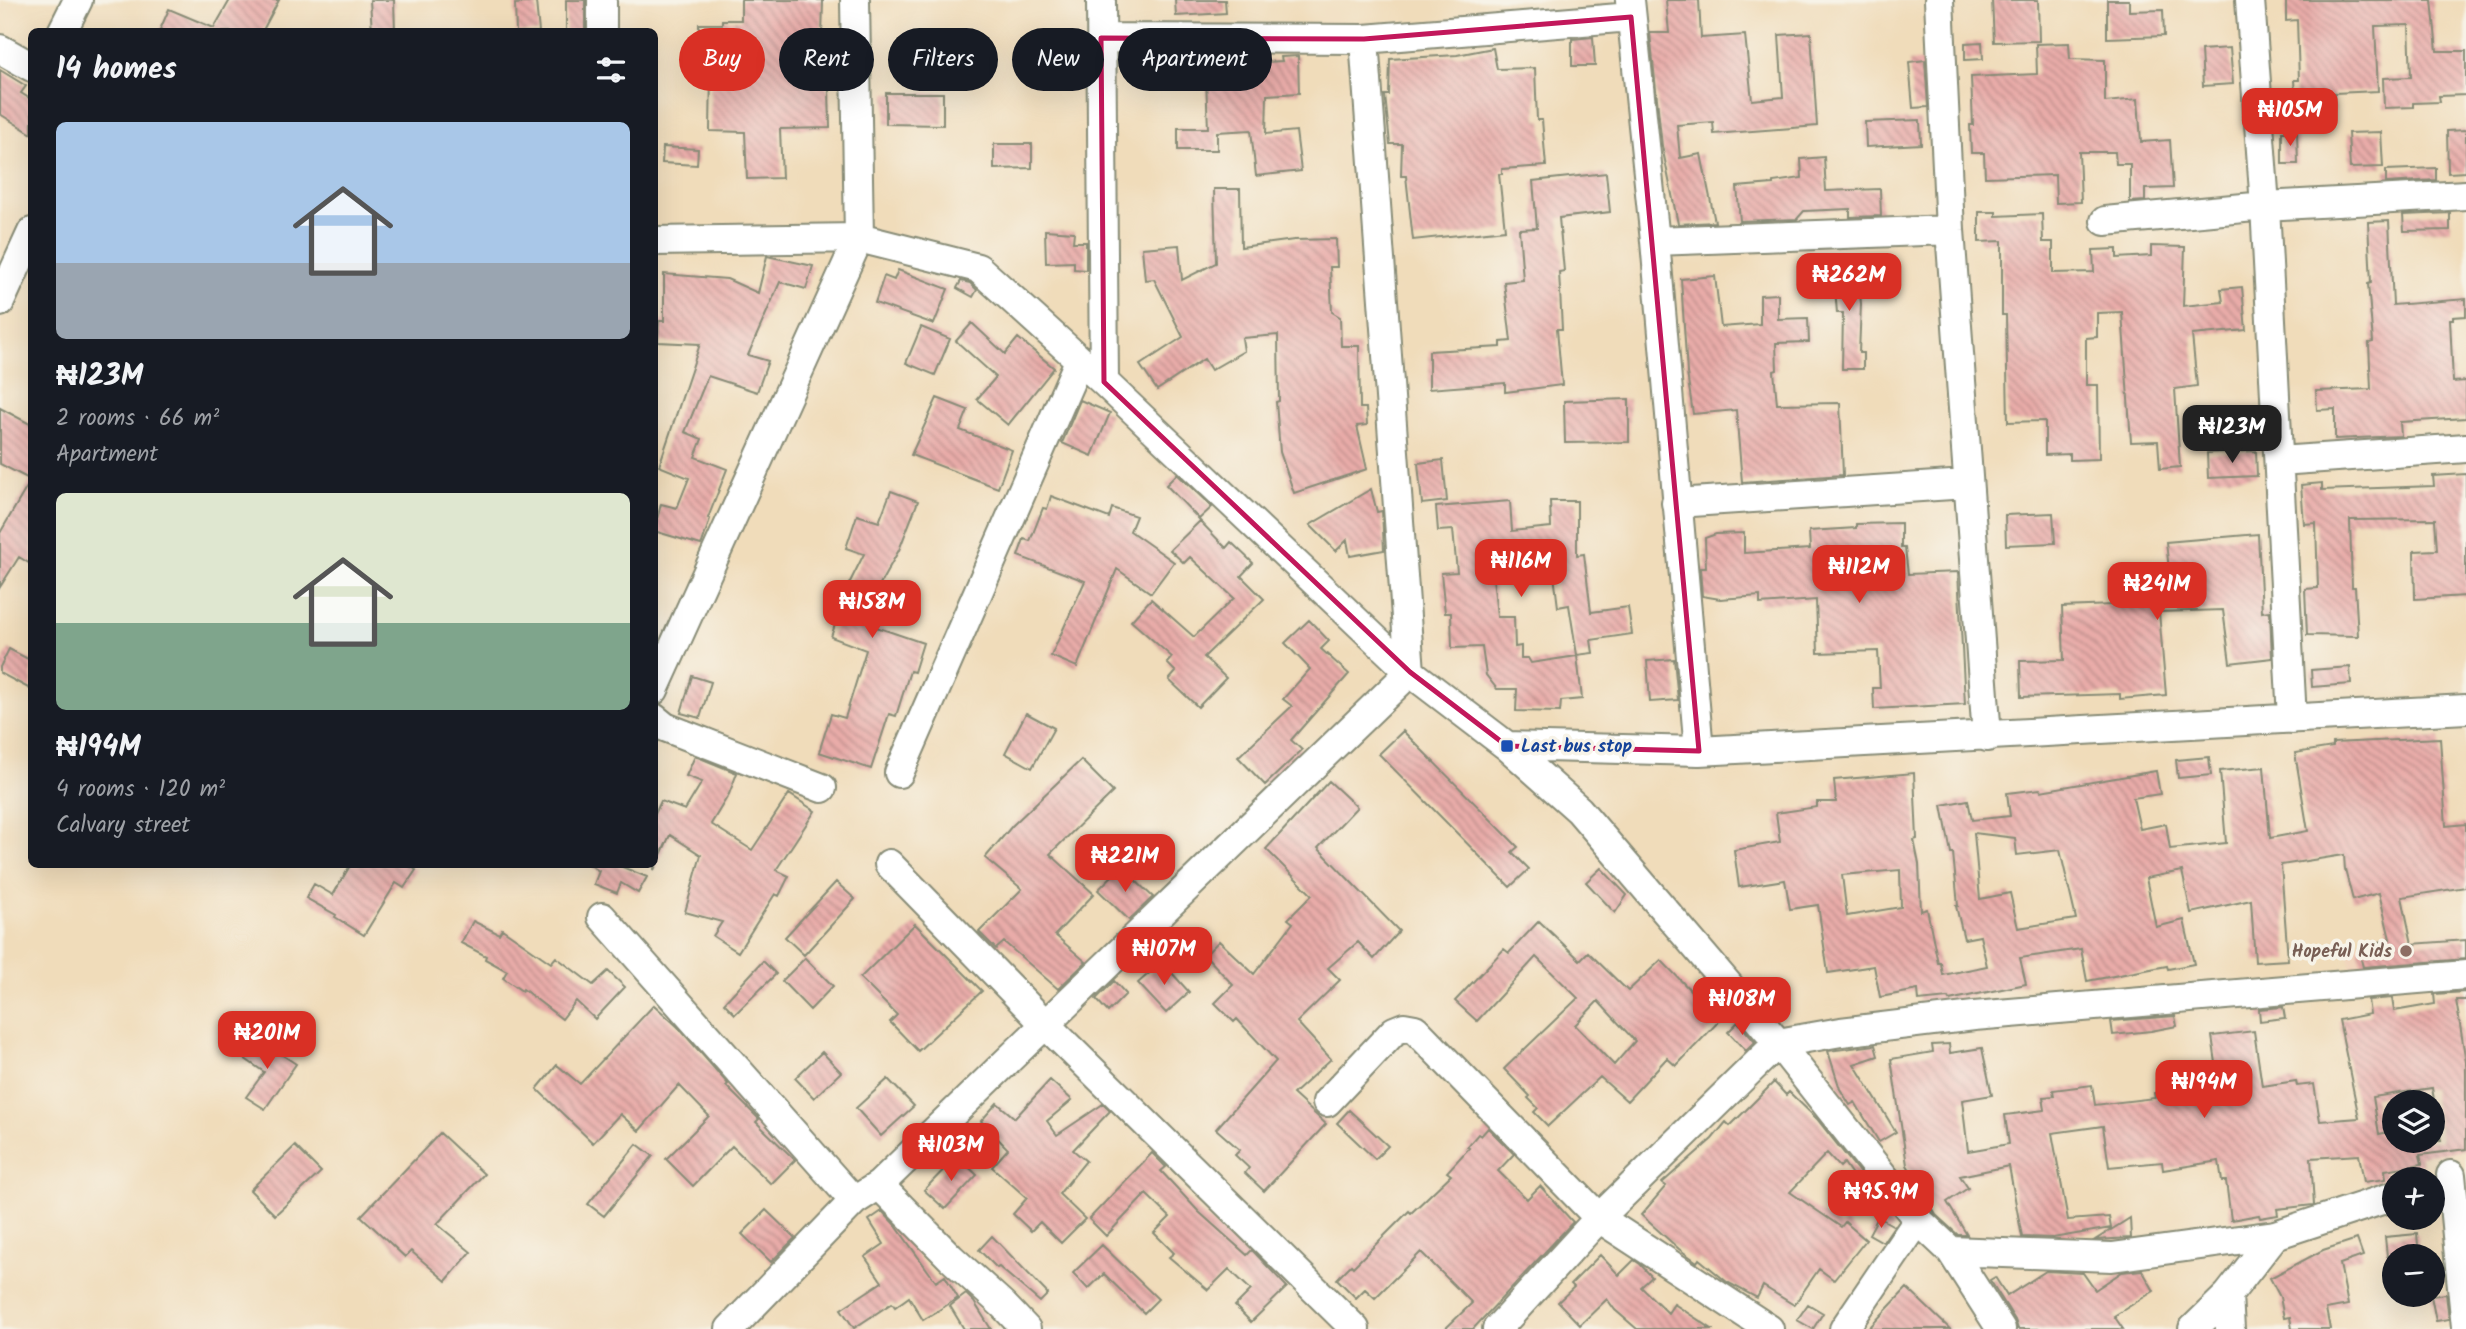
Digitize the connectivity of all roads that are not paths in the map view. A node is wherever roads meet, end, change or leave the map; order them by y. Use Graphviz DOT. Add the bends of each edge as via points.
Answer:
graph roads {
  1 [pos="78,0"];
  2 [pos="602,0"];
  3 [pos="855,0"];
  4 [pos="1101,0"];
  5 [pos="1938,0"];
  6 [pos="2250,0"];
  7 [pos="1631,8"];
  8 [pos="64,28"];
  9 [pos="602,28"];
  10 [pos="1101,28"];
  11 [pos="1104,38"];
  12 [pos="1364,39"];
  13 [pos="0,49"];
  14 [pos="28,65"];
  15 [pos="1101,91"];
  16 [pos="2466,195"];
  17 [pos="2265,206"];
  18 [pos="2105,220"];
  19 [pos="1950,230"];
  20 [pos="859,238"];
  21 [pos="28,241"];
  22 [pos="658,241"];
  23 [pos="1655,241"];
  24 [pos="0,302"];
  25 [pos="1079,361"];
  26 [pos="1104,382"];
  27 [pos="2466,448"];
  28 [pos="2279,461"];
  29 [pos="1967,484"];
  30 [pos="1676,502"];
  31 [pos="1410,671"];
  32 [pos="658,682"];
  33 [pos="2466,709"];
  34 [pos="2292,719"];
  35 [pos="658,721"];
  36 [pos="1987,737"];
  37 [pos="1507,746"];
  38 [pos="1699,751"];
  39 [pos="900,773"];
  40 [pos="822,788"];
  41 [pos="889,864"];
  42 [pos="602,917"];
  43 [pos="2466,975"];
  44 [pos="1046,1025"];
  45 [pos="1779,1043"];
  46 [pos="1327,1102"];
  47 [pos="2450,1177"];
  48 [pos="879,1185"];
  49 [pos="2382,1200"];
  50 [pos="853,1201"];
  51 [pos="1599,1218"];
  52 [pos="1918,1220"];
  53 [pos="2275,1234"];
  54 [pos="1951,1251"];
  55 [pos="2228,1295"];
  56 [pos="2466,1327"];
  57 [pos="730,1329"];
  58 [pos="1026,1329"];
  59 [pos="1355,1329"];
  60 [pos="1497,1329"];
  61 [pos="1769,1329"];
  62 [pos="1844,1329"];
  63 [pos="2001,1329"];
  64 [pos="2193,1329"];
  65 [pos="2230,1329"];
  1 -- 8 [label="street"];
  2 -- 9 [label="street"];
  3 -- 20 [label="street"];
  4 -- 10 [label="street"];
  5 -- 19 [label="street"];
  6 -- 17 [label="street"];
  7 -- 12 [label="street"];
  7 -- 23 [label="street"];
  11 -- 12 [label="street"];
  12 -- 31 [label="street"];
  13 -- 14 [label="street"];
  15 -- 26 [label="street"];
  16 -- 17 [label="street"];
  17 -- 18 [label="street"];
  17 -- 28 [label="street"];
  19 -- 23 [label="street"];
  19 -- 29 [label="street"];
  20 -- 22 [label="street"];
  20 -- 25 [label="street" via="978,268"];
  20 -- 32 [label="street"];
  21 -- 24 [label="street"];
  23 -- 30 [label="street"];
  25 -- 26 [label="street"];
  25 -- 39 [label="street"];
  26 -- 31 [label="street"];
  27 -- 28 [label="street"];
  28 -- 34 [label="street"];
  29 -- 30 [label="street"];
  29 -- 36 [label="street"];
  30 -- 38 [label="street"];
  31 -- 37 [label="street"];
  31 -- 44 [label="street"];
  33 -- 34 [label="street"];
  34 -- 36 [label="street"];
  35 -- 40 [label="street"];
  36 -- 38 [label="street"];
  37 -- 38 [label="street"];
  37 -- 45 [label="street" via="1579,810"];
  41 -- 44 [label="street"];
  42 -- 50 [label="street"];
  43 -- 45 [label="street" via="1974,1016"];
  44 -- 48 [label="street"];
  44 -- 59 [label="street"];
  45 -- 51 [label="street"];
  45 -- 52 [label="street"];
  46 -- 51 [label="street" via="1394,1031 1415,1029"];
  47 -- 56 [label="street"];
  48 -- 50 [label="street"];
  48 -- 58 [label="street"];
  49 -- 53 [label="street"];
  50 -- 57 [label="street"];
  51 -- 60 [label="street"];
  51 -- 61 [label="street"];
  52 -- 54 [label="street"];
  52 -- 62 [label="street"];
  53 -- 54 [label="street" via="2112,1257"];
  53 -- 55 [label="street"];
  54 -- 63 [label="street"];
  55 -- 64 [label="street"];
  55 -- 65 [label="street"];
}
